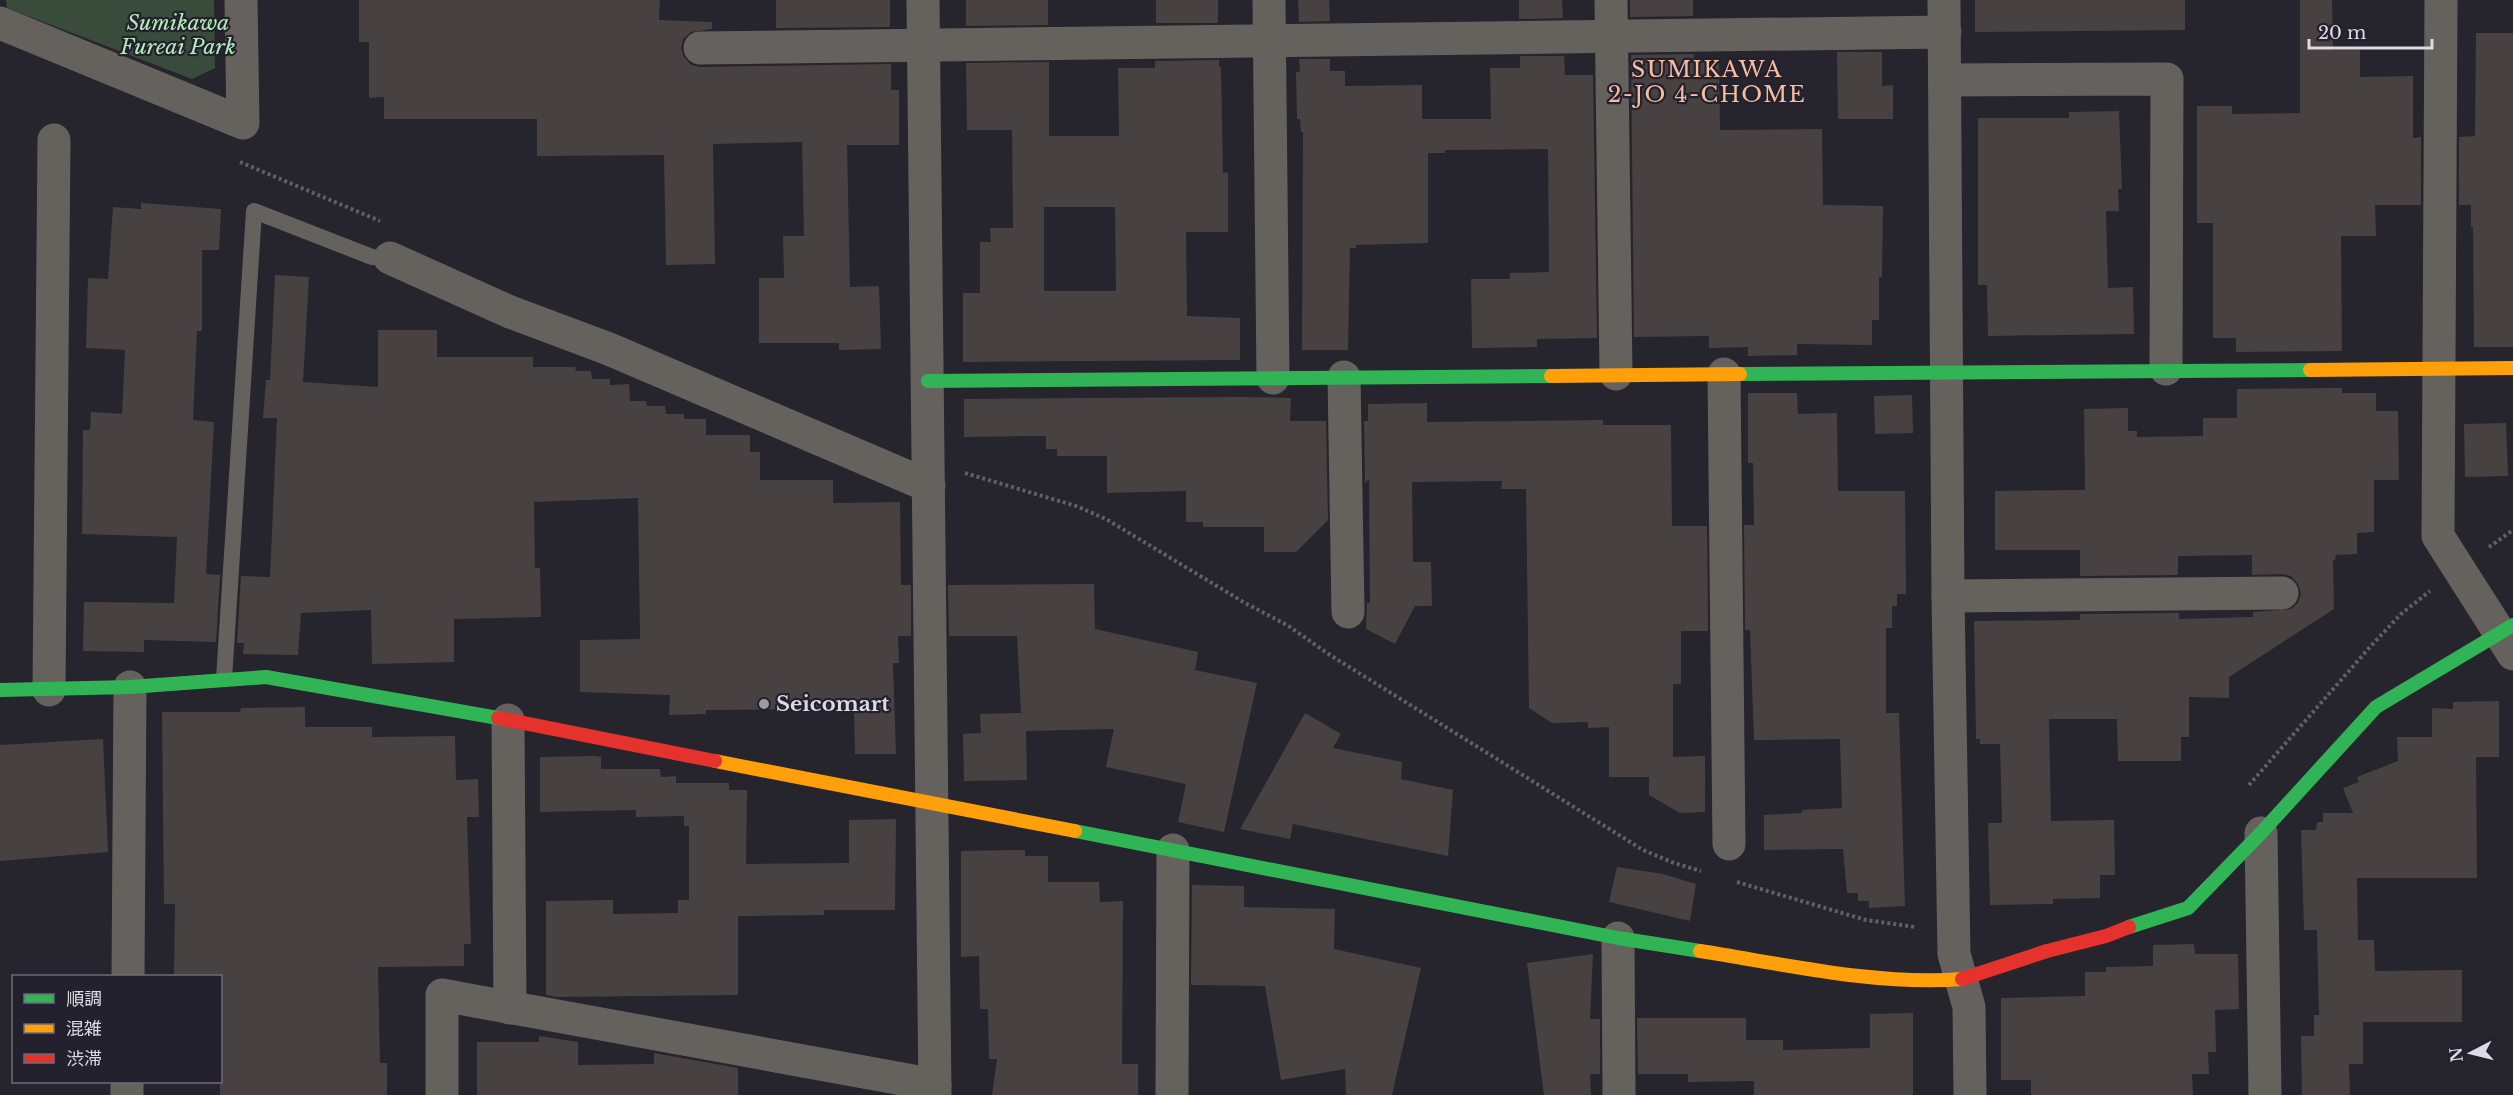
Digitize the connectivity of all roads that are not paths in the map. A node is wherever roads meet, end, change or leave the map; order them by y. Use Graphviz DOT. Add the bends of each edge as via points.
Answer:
graph roads {
  1 [pos="241,0"];
  2 [pos="923,0"];
  3 [pos="1269,0"];
  4 [pos="1611,0"];
  5 [pos="1944,0"];
  6 [pos="2440,0"];
  7 [pos="0,23"];
  8 [pos="1945,32"];
  9 [pos="1612,38"];
  10 [pos="1269,42"];
  11 [pos="924,47"];
  12 [pos="700,48"];
  13 [pos="1945,80"];
  14 [pos="54,140"];
  15 [pos="390,258"];
  16 [pos="2439,368"];
  17 [pos="2513,368"];
  18 [pos="2166,369"];
  19 [pos="1948,372"];
  20 [pos="1616,374"];
  21 [pos="1724,374"];
  22 [pos="1344,377"];
  23 [pos="1274,378"];
  24 [pos="928,381"];
  25 [pos="929,474"];
  26 [pos="2282,593"];
  27 [pos="1948,596"];
  28 [pos="1348,612"];
  29 [pos="2509,638"];
  30 [pos="224,679"];
  31 [pos="130,687"];
  32 [pos="0,690"];
  33 [pos="49,690"];
  34 [pos="508,720"];
  35 [pos="933,804"];
  36 [pos="2261,833"];
  37 [pos="1729,844"];
  38 [pos="1173,850"];
  39 [pos="1618,938"];
  40 [pos="128,975"];
  41 [pos="1961,979"];
  42 [pos="510,1008"];
  43 [pos="935,1090"];
  44 [pos="442,1095"];
  45 [pos="1172,1095"];
  46 [pos="1619,1095"];
  47 [pos="1970,1095"];
  48 [pos="2265,1095"];
  1 -- 7 [label="street" via="243,123"];
  2 -- 11 [label="street"];
  3 -- 10 [label="street"];
  4 -- 9 [label="street"];
  5 -- 8 [label="street"];
  6 -- 16 [label="street"];
  8 -- 9 [label="street"];
  8 -- 13 [label="street"];
  9 -- 10 [label="street"];
  9 -- 20 [label="street"];
  10 -- 11 [label="street"];
  10 -- 23 [label="street"];
  11 -- 12 [label="street"];
  11 -- 24 [label="street"];
  13 -- 18 [label="street" via="2167,79"];
  13 -- 19 [label="street"];
  14 -- 33 [label="street"];
  15 -- 25 [label="street" via="510,312"];
  15 -- 30 [label="lane" via="372,257 254,211"];
  16 -- 17 [label="street"];
  16 -- 18 [label="street"];
  16 -- 29 [label="street" via="2438,536"];
  18 -- 19 [label="street"];
  19 -- 21 [label="street"];
  19 -- 27 [label="street"];
  20 -- 21 [label="street"];
  20 -- 22 [label="street"];
  21 -- 37 [label="street"];
  22 -- 23 [label="street"];
  22 -- 28 [label="street"];
  23 -- 24 [label="street"];
  24 -- 25 [label="street"];
  25 -- 35 [label="street"];
  26 -- 27 [label="street"];
  27 -- 41 [label="street" via="1954,954"];
  29 -- 36 [label="street" via="2376,707"];
  30 -- 31 [label="street"];
  30 -- 34 [label="street" via="266,677"];
  31 -- 33 [label="street"];
  31 -- 40 [label="street"];
  32 -- 33 [label="street"];
  34 -- 35 [label="street"];
  34 -- 42 [label="street"];
  35 -- 38 [label="street"];
  35 -- 43 [label="street"];
  36 -- 41 [label="street" via="2188,908"];
  36 -- 48 [label="street"];
  38 -- 39 [label="street"];
  38 -- 45 [label="street"];
  39 -- 41 [label="street" via="1823,970 1918,981"];
  39 -- 46 [label="street"];
  41 -- 47 [label="street" via="1969,1007"];
  42 -- 43 [label="street"];
  42 -- 44 [label="street" via="442,995"];
}
